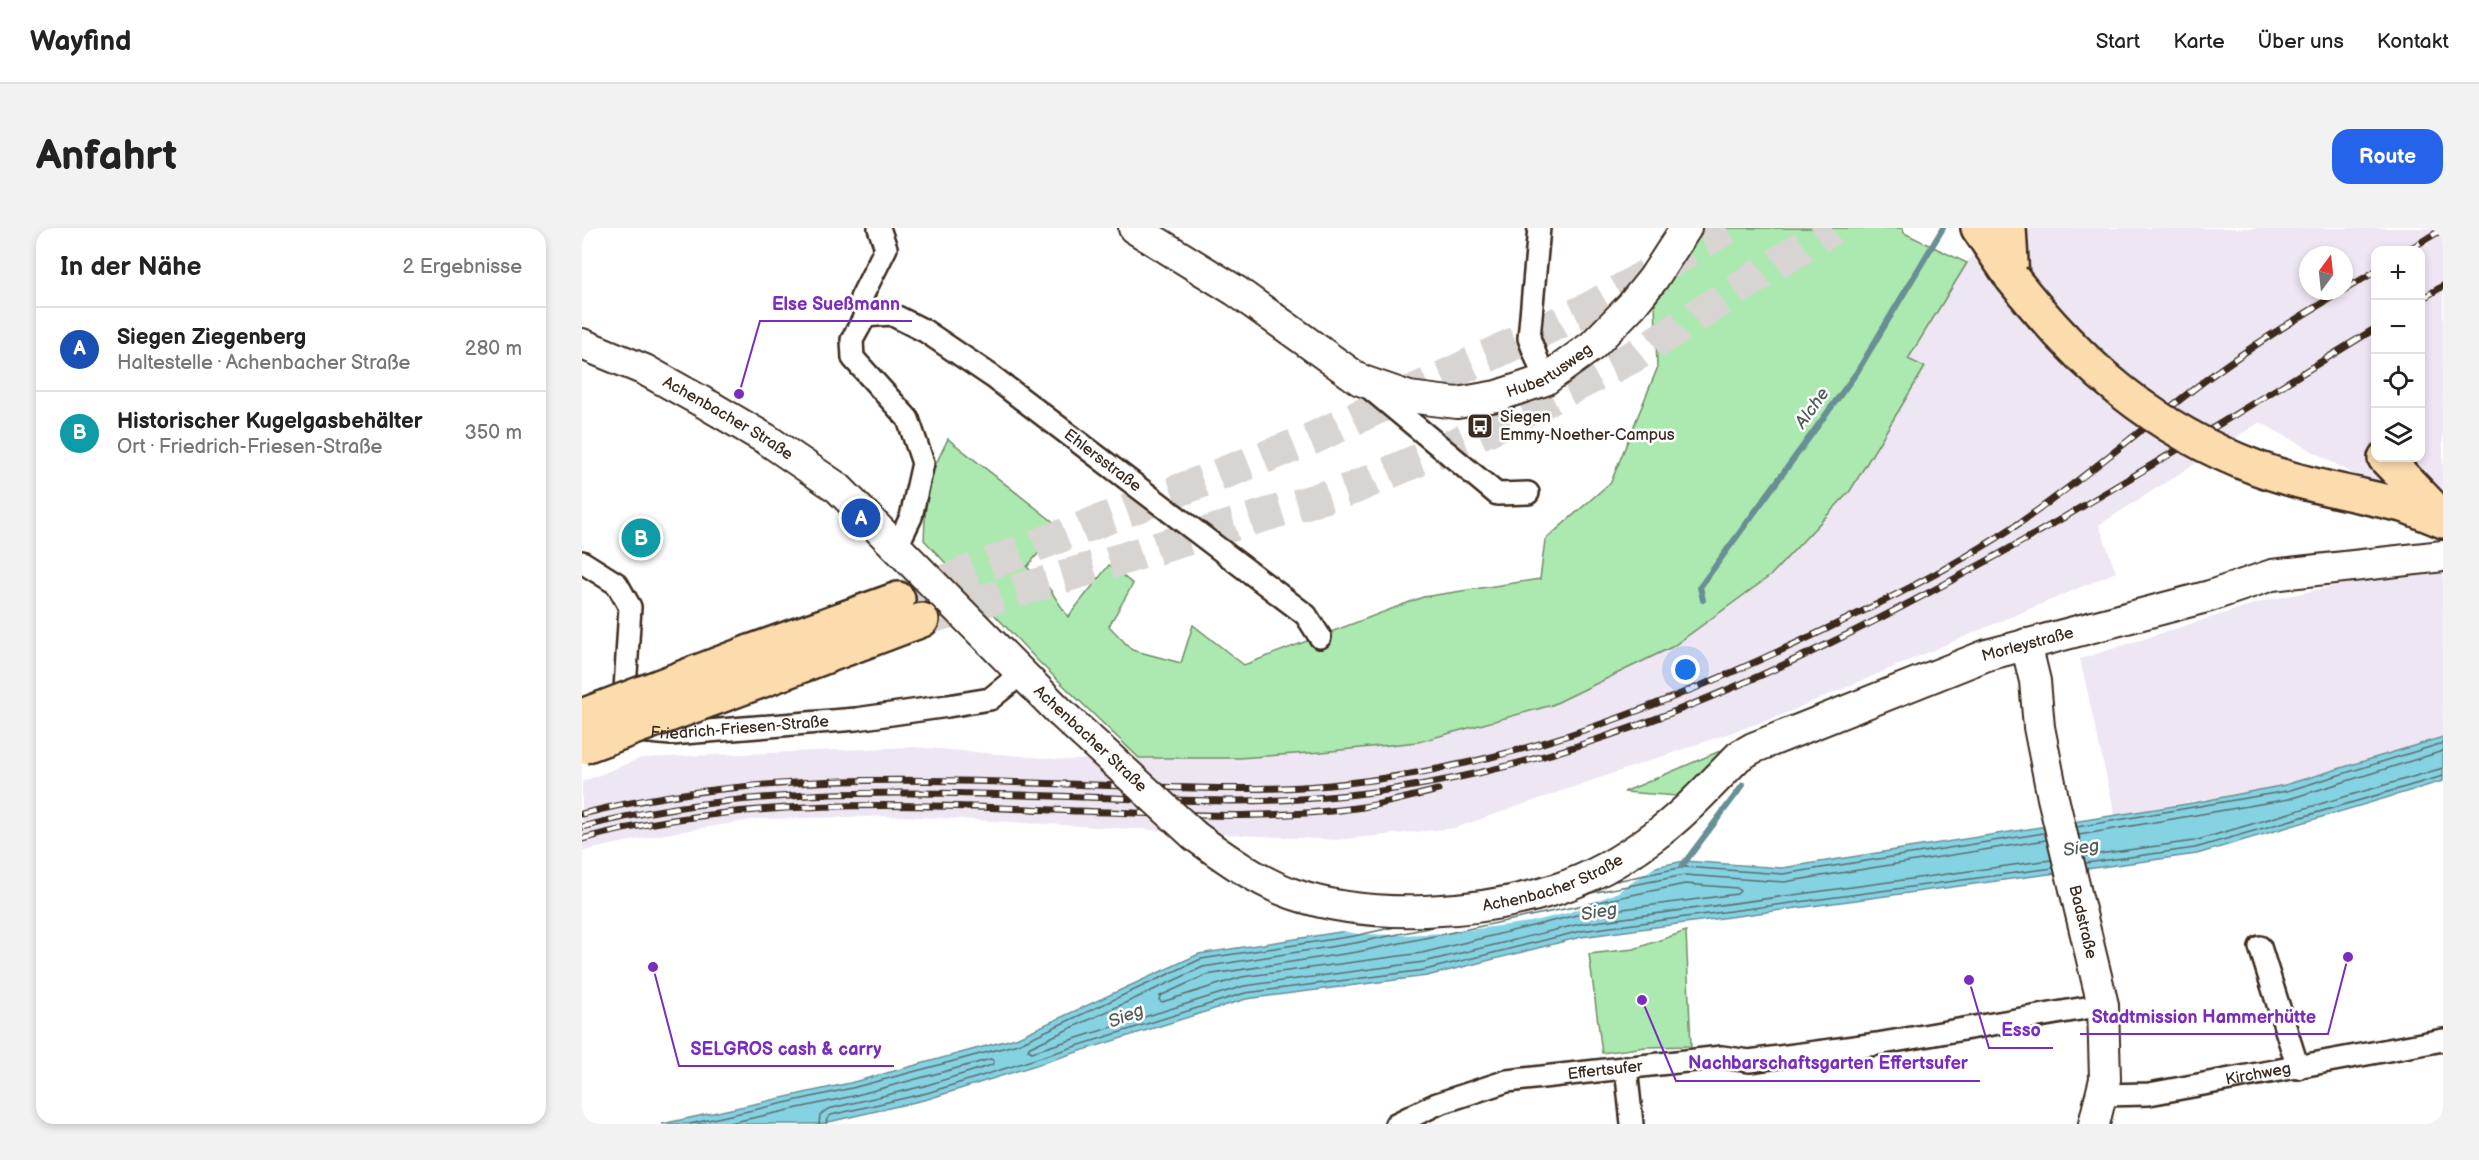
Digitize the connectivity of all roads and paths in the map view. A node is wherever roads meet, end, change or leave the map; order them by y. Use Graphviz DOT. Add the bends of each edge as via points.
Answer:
graph roads {
  1 [pos="879,228"];
  2 [pos="1134,228"];
  3 [pos="1539,228"];
  4 [pos="1686,228"];
  5 [pos="1978,228"];
  6 [pos="2009,228"];
  7 [pos="2012,278"];
  8 [pos="865,316"];
  9 [pos="587,349"];
  10 [pos="1360,380"];
  11 [pos="1545,380"];
  12 [pos="2390,462"];
  13 [pos="1528,493"];
  14 [pos="2443,520"];
  15 [pos="896,548"];
  16 [pos="2443,556"];
  17 [pos="582,562"];
  18 [pos="910,609"];
  19 [pos="1320,637"];
  20 [pos="2026,644"];
  21 [pos="1022,674"];
  22 [pos="590,730"];
  23 [pos="582,733"];
  24 [pos="1644,843"];
  25 [pos="2260,947"];
  26 [pos="2103,1005"];
  27 [pos="2443,1040"];
  28 [pos="1626,1067"];
  29 [pos="2298,1068"];
  30 [pos="2102,1095"];
  31 [pos="1396,1124"];
  32 [pos="1632,1124"];
  33 [pos="2094,1124"];
  1 -- 8 [label="street" via="886,248 861,298"];
  2 -- 10 [label="main road, Hubertusweg" via="1236,291"];
  3 -- 11 [label="street" via="1529,338"];
  4 -- 11 [label="main road, Hubertusweg" via="1632,305 1592,346"];
  5 -- 7 [label="main road"];
  6 -- 7 [label="main road"];
  7 -- 14 [label="main road, bridge" via="2044,320 2120,392 2209,447 2307,484 2406,506"];
  8 -- 15 [label="street" via="852,340 853,358 908,419 923,463 911,517"];
  8 -- 19 [label="street, Ehlersstraße" via="891,314 925,331 993,377 1306,615"];
  9 -- 15 [label="main road, Achenbacher Straße" via="645,370 766,439 838,488"];
  10 -- 11 [label="main road, Hubertusweg" via="1409,397 1457,403 1497,396"];
  10 -- 13 [label="street, Hubertusweg" via="1497,494"];
  12 -- 14 [label="main road"];
  15 -- 21 [label="main road, Achenbacher Straße"];
  16 -- 20 [label="main road, Morleystraße" via="2272,575 2199,599"];
  17 -- 22 [label="street" via="617,584 630,607 625,690"];
  18 -- 22 [label="main road, bridge"];
  20 -- 24 [label="main road, Morleystraße" via="1987,655 1753,748"];
  20 -- 26 [label="main road, Badstraße" via="2053,798"];
  21 -- 22 [label="street, Friedrich-Friesen-Straße" via="990,699 856,719 671,735"];
  21 -- 24 [label="main road, Achenbacher Straße, bridge" via="1195,836 1261,878 1292,893 1328,903 1407,911 1522,899 1596,872"];
  22 -- 23 [label="street"];
  25 -- 29 [label="street"];
  26 -- 28 [label="street, Effertsufer" via="1877,1044 1749,1061 1722,1057"];
  26 -- 30 [label="main road, Badstraße"];
  27 -- 29 [label="street, Kirchweg"];
  28 -- 31 [label="street, Effertsufer" via="1507,1081 1437,1104"];
  28 -- 32 [label="street"];
  29 -- 30 [label="street, Kirchweg" via="2149,1094"];
  30 -- 33 [label="main road"];
}
